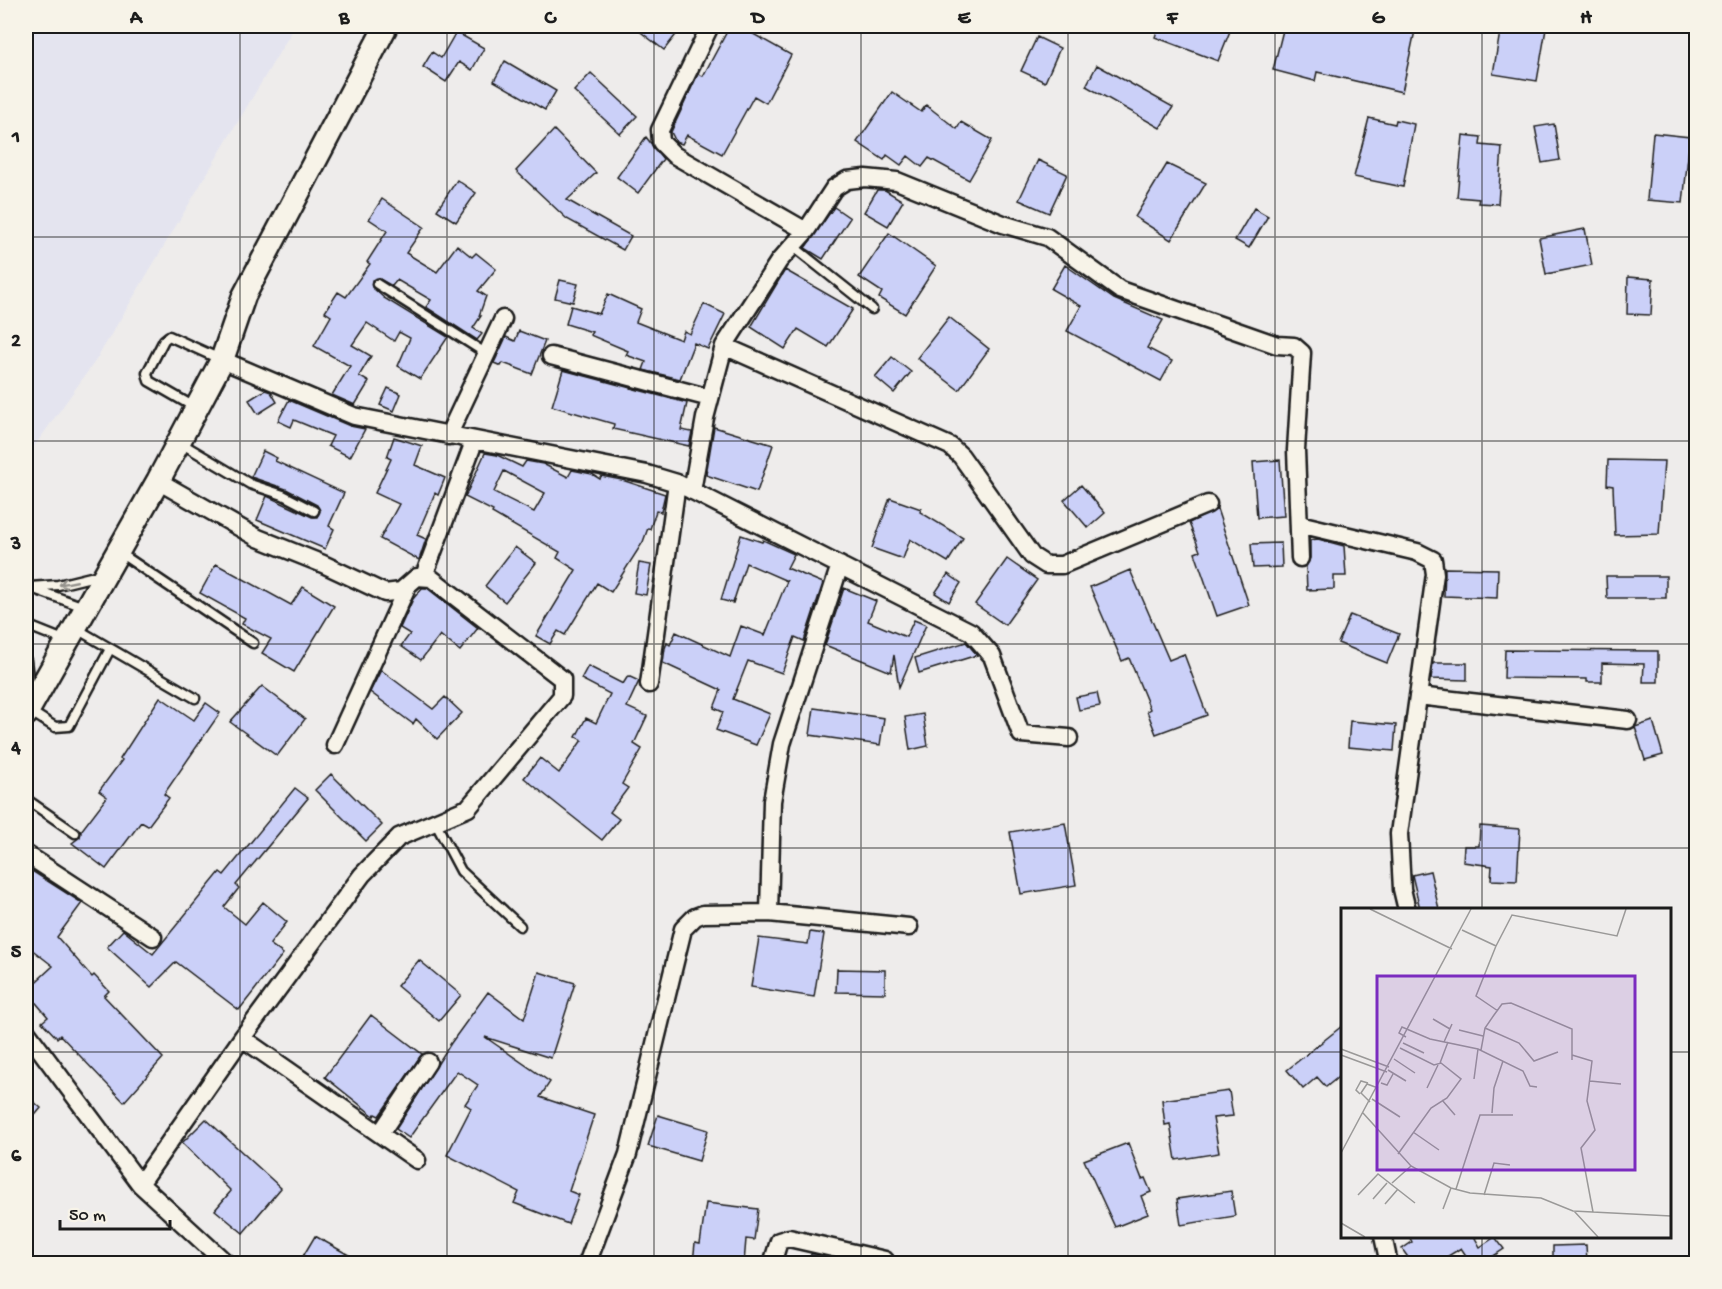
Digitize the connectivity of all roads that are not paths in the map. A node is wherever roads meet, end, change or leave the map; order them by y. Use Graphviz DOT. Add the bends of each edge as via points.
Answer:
graph roads {
  1 [pos="386,26"];
  2 [pos="710,26"];
  3 [pos="804,26"];
  4 [pos="822,26"];
  5 [pos="806,231"];
  6 [pos="794,247"];
  7 [pos="377,284"];
  8 [pos="872,309"];
  9 [pos="503,319"];
  10 [pos="724,345"];
  11 [pos="487,354"];
  12 [pos="550,356"];
  13 [pos="222,360"];
  14 [pos="710,398"];
  15 [pos="196,408"];
  16 [pos="448,436"];
  17 [pos="178,442"];
  18 [pos="474,442"];
  19 [pos="158,481"];
  20 [pos="677,483"];
  21 [pos="692,491"];
  22 [pos="1208,504"];
  23 [pos="314,511"];
  24 [pos="1299,525"];
  25 [pos="117,551"];
  26 [pos="1300,558"];
  27 [pos="840,565"];
  28 [pos="105,572"];
  29 [pos="424,576"];
  30 [pos="408,584"];
  31 [pos="28,586"];
  32 [pos="85,608"];
  33 [pos="26,625"];
  34 [pos="70,634"];
  35 [pos="253,643"];
  36 [pos="110,649"];
  37 [pos="26,660"];
  38 [pos="649,684"];
  39 [pos="1418,696"];
  40 [pos="195,698"];
  41 [pos="28,709"];
  42 [pos="1628,720"];
  43 [pos="1069,738"];
  44 [pos="335,745"];
  45 [pos="26,799"];
  46 [pos="435,822"];
  47 [pos="75,833"];
  48 [pos="26,854"];
  49 [pos="1407,908"];
  50 [pos="769,913"];
  51 [pos="520,926"];
  52 [pos="909,927"];
  53 [pos="153,937"];
  54 [pos="26,1031"];
  55 [pos="242,1038"];
  56 [pos="428,1062"];
  57 [pos="380,1134"];
  58 [pos="417,1160"];
  59 [pos="140,1184"];
  60 [pos="1383,1238"];
  61 [pos="885,1260"];
  62 [pos="226,1263"];
  63 [pos="587,1263"];
  64 [pos="772,1263"];
  65 [pos="1389,1263"];
  1 -- 13 [label="street" via="244,296"];
  2 -- 5 [label="street" via="660,130 661,142 674,155"];
  3 -- 4 [label="lane"];
  5 -- 6 [label="street"];
  5 -- 24 [label="street" via="834,188 847,180 897,181 1003,224 1047,237 1120,290 1277,345 1294,346 1302,353 1296,450"];
  6 -- 8 [label="lane"];
  6 -- 10 [label="street" via="779,261"];
  7 -- 11 [label="lane"];
  9 -- 11 [label="street"];
  10 -- 14 [label="street"];
  10 -- 22 [label="street" via="950,446 1032,556 1046,565 1062,565"];
  11 -- 16 [label="street"];
  12 -- 14 [label="street"];
  13 -- 15 [label="street"];
  13 -- 15 [label="lane" via="169,336 164,340 147,373 149,381"];
  13 -- 16 [label="street" via="354,416"];
  14 -- 21 [label="street"];
  15 -- 17 [label="street"];
  16 -- 18 [label="street"];
  17 -- 19 [label="street"];
  17 -- 23 [label="lane" via="250,484"];
  18 -- 20 [label="street"];
  18 -- 29 [label="street"];
  19 -- 25 [label="street"];
  19 -- 30 [label="street" via="258,538 385,593 401,591"];
  20 -- 21 [label="street"];
  20 -- 38 [label="street"];
  21 -- 27 [label="street"];
  24 -- 26 [label="street"];
  24 -- 39 [label="street" via="1417,552 1433,560"];
  25 -- 28 [label="street"];
  25 -- 35 [label="lane"];
  27 -- 43 [label="street" via="971,632 992,656 1021,734"];
  27 -- 50 [label="street" via="782,744 772,801"];
  28 -- 31 [label="lane, one-way" via="67,583"];
  28 -- 32 [label="street"];
  29 -- 30 [label="street"];
  29 -- 46 [label="street" via="440,583 562,679 564,687 562,696 480,796 468,808"];
  30 -- 44 [label="street"];
  31 -- 32 [label="lane"];
  32 -- 34 [label="street"];
  33 -- 34 [label="lane"];
  34 -- 36 [label="lane"];
  34 -- 41 [label="street"];
  36 -- 40 [label="lane"];
  36 -- 41 [label="lane" via="69,726 55,727"];
  37 -- 41 [label="lane"];
  39 -- 42 [label="street"];
  39 -- 49 [label="street" via="1399,834"];
  45 -- 47 [label="lane"];
  46 -- 51 [label="lane" via="461,871"];
  46 -- 55 [label="street" via="399,837 362,875"];
  48 -- 53 [label="street"];
  50 -- 52 [label="street"];
  50 -- 63 [label="street" via="703,915 683,929 628,1154"];
  54 -- 59 [label="street"];
  55 -- 57 [label="street"];
  55 -- 59 [label="street"];
  56 -- 57 [label="street"];
  57 -- 58 [label="street"];
  59 -- 62 [label="street"];
  60 -- 65 [label="street"];
  61 -- 64 [label="street" via="789,1238 780,1241"];
}
